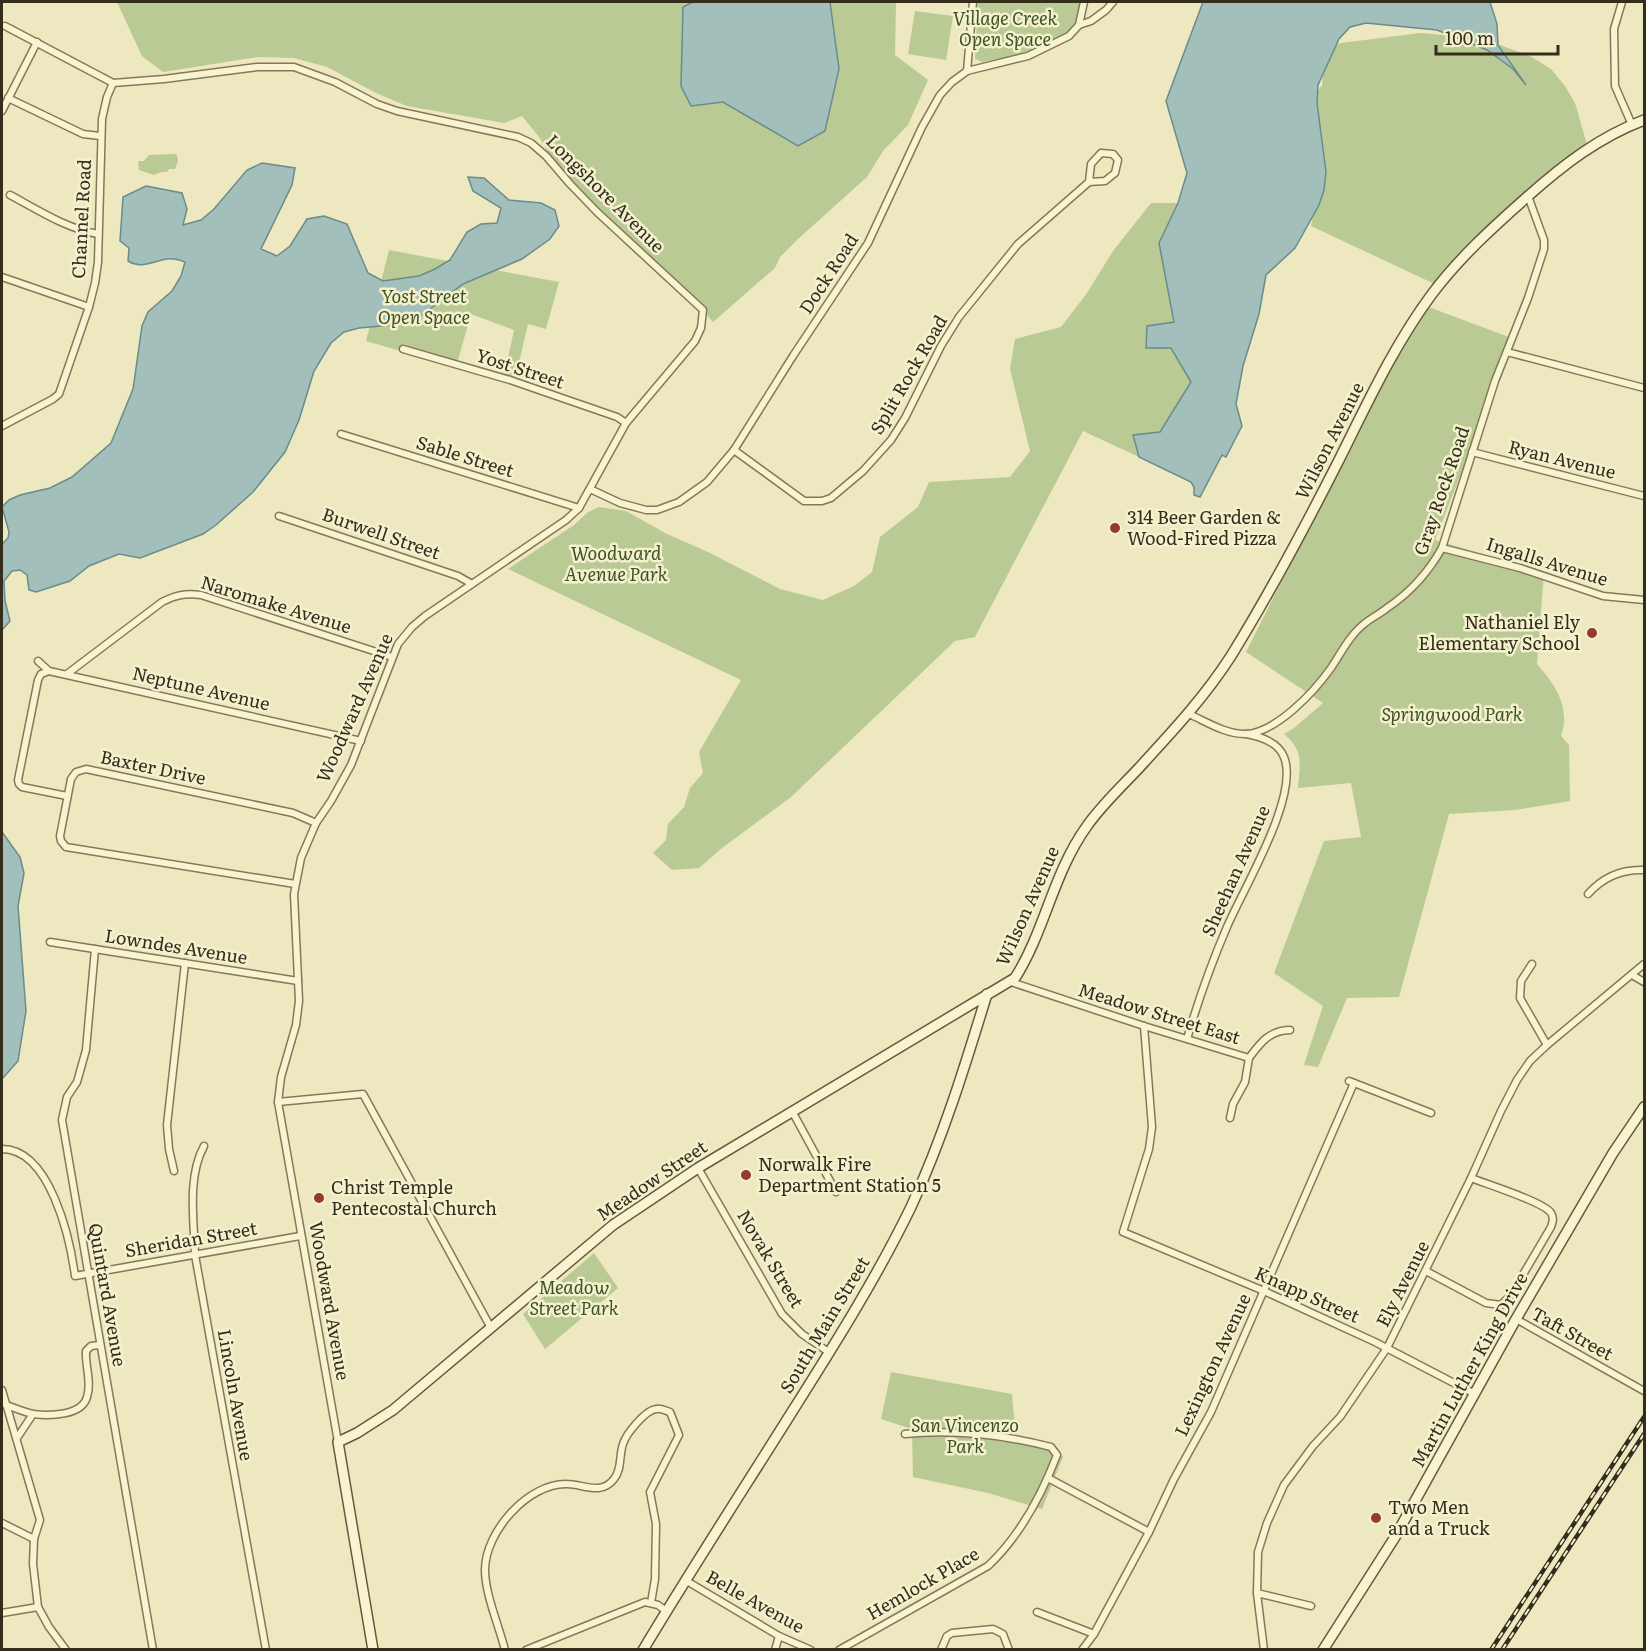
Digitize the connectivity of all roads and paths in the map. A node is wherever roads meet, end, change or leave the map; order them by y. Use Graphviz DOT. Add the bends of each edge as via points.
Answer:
graph roads {
  1 [pos="973,2"];
  2 [pos="1084,2"];
  3 [pos="1113,2"];
  4 [pos="1622,2"];
  5 [pos="1079,25"];
  6 [pos="5,26"];
  7 [pos="37,42"];
  8 [pos="967,71"];
  9 [pos="113,83"];
  10 [pos="8,98"];
  11 [pos="2,111"];
  12 [pos="1644,120"];
  13 [pos="1632,124"];
  14 [pos="100,136"];
  15 [pos="1089,182"];
  16 [pos="10,195"];
  17 [pos="1528,196"];
  18 [pos="98,234"];
  19 [pos="2,278"];
  20 [pos="89,307"];
  21 [pos="703,319"];
  22 [pos="403,349"];
  23 [pos="1507,352"];
  24 [pos="1644,388"];
  25 [pos="626,423"];
  26 [pos="2,426"];
  27 [pos="341,434"];
  28 [pos="734,450"];
  29 [pos="1472,452"];
  30 [pos="590,489"];
  31 [pos="1644,496"];
  32 [pos="579,508"];
  33 [pos="279,516"];
  34 [pos="1442,548"];
  35 [pos="472,584"];
  36 [pos="1644,600"];
  37 [pos="392,657"];
  38 [pos="38,661"];
  39 [pos="49,671"];
  40 [pos="67,674"];
  41 [pos="1189,714"];
  42 [pos="1246,734"];
  43 [pos="361,741"];
  44 [pos="67,796"];
  45 [pos="316,823"];
  46 [pos="1644,870"];
  47 [pos="295,884"];
  48 [pos="1588,894"];
  49 [pos="50,942"];
  50 [pos="95,949"];
  51 [pos="185,963"];
  52 [pos="1532,964"];
  53 [pos="1644,964"];
  54 [pos="1632,975"];
  55 [pos="298,981"];
  56 [pos="1011,982"];
  57 [pos="1644,982"];
  58 [pos="987,994"];
  59 [pos="1144,1026"];
  60 [pos="1290,1030"];
  61 [pos="1187,1039"];
  62 [pos="1547,1045"];
  63 [pos="1249,1058"];
  64 [pos="278,1102"];
  65 [pos="1644,1107"];
  66 [pos="792,1112"];
  67 [pos="1431,1113"];
  68 [pos="1230,1118"];
  69 [pos="204,1146"];
  70 [pos="2,1149"];
  71 [pos="698,1168"];
  72 [pos="174,1171"];
  73 [pos="1472,1178"];
  74 [pos="836,1192"];
  75 [pos="300,1236"];
  76 [pos="195,1255"];
  77 [pos="1426,1271"];
  78 [pos="88,1274"];
  79 [pos="1264,1292"];
  80 [pos="1516,1319"];
  81 [pos="491,1328"];
  82 [pos="100,1345"];
  83 [pos="1387,1348"];
  84 [pos="830,1353"];
  85 [pos="2,1390"];
  86 [pos="1644,1391"];
  87 [pos="1475,1394"];
  88 [pos="6,1405"];
  89 [pos="33,1414"];
  90 [pos="905,1434"];
  91 [pos="17,1438"];
  92 [pos="338,1442"];
  93 [pos="1048,1478"];
  94 [pos="2,1523"];
  95 [pos="1149,1532"];
  96 [pos="34,1539"];
  97 [pos="685,1580"];
  98 [pos="1257,1593"];
  99 [pos="651,1603"];
  100 [pos="1311,1606"];
  101 [pos="38,1607"];
  102 [pos="666,1611"];
  103 [pos="1037,1612"];
  104 [pos="2,1613"];
  105 [pos="1094,1634"];
  106 [pos="779,1636"];
  107 [pos="66,1650"];
  108 [pos="153,1650"];
  109 [pos="266,1650"];
  110 [pos="373,1650"];
  111 [pos="505,1650"];
  112 [pos="526,1650"];
  113 [pos="643,1650"];
  114 [pos="775,1650"];
  115 [pos="811,1650"];
  116 [pos="839,1650"];
  117 [pos="941,1650"];
  118 [pos="1009,1650"];
  119 [pos="1082,1650"];
  120 [pos="1264,1650"];
  121 [pos="1323,1650"];
  1 -- 8 [label="street"];
  2 -- 5 [label="street"];
  3 -- 5 [label="street, Dock Road" via="1091,21"];
  4 -- 13 [label="street" via="1614,29 1615,86"];
  5 -- 8 [label="street, Dock Road" via="1068,36 1028,56"];
  6 -- 7 [label="street"];
  7 -- 9 [label="street"];
  7 -- 10 [label="street"];
  8 -- 28 [label="street, Dock Road" via="939,95 868,243"];
  9 -- 14 [label="street, Channel Road" via="106,97"];
  9 -- 21 [label="street, Longshore Avenue" via="257,66 294,68 397,111 531,142 597,212 703,310"];
  10 -- 11 [label="street"];
  10 -- 14 [label="street" via="83,134"];
  12 -- 13 [label="main road, Wilson Avenue"];
  13 -- 17 [label="main road, Wilson Avenue" via="1575,156"];
  14 -- 18 [label="street, Channel Road"];
  15 -- 15 [label="street, Split Rock Road" via="1105,181 1115,173 1118,160 1113,154 1101,153 1091,164"];
  15 -- 28 [label="street, Split Rock Road" via="1018,244 941,346 891,440 831,498 811,502 797,497"];
  16 -- 18 [label="street" via="56,220"];
  17 -- 23 [label="street, Gray Rock Road" via="1544,249"];
  17 -- 41 [label="main road, Wilson Avenue" via="1469,251 1421,311 1384,373 1297,543 1232,655"];
  18 -- 20 [label="street, Channel Road" via="98,262"];
  19 -- 20 [label="street"];
  20 -- 26 [label="street, Channel Road" via="60,395"];
  21 -- 25 [label="street, Woodward Avenue" via="695,341"];
  22 -- 25 [label="street, Yost Street" via="510,380"];
  23 -- 24 [label="street"];
  23 -- 29 [label="street, Gray Rock Road"];
  25 -- 30 [label="street, Woodward Avenue"];
  27 -- 32 [label="street, Sable Street"];
  28 -- 30 [label="street, Dock Road" via="707,482 664,508 646,510"];
  29 -- 31 [label="street, Ryan Avenue"];
  29 -- 34 [label="street, Gray Rock Road"];
  30 -- 32 [label="street, Woodward Avenue"];
  32 -- 35 [label="street, Woodward Avenue"];
  33 -- 35 [label="street, Burwell Street"];
  34 -- 36 [label="street, Ingalls Avenue" via="1520,568 1603,596"];
  34 -- 42 [label="street, Gray Rock Road" via="1418,584 1363,624 1301,702 1279,720"];
  35 -- 37 [label="street, Woodward Avenue" via="412,627"];
  37 -- 40 [label="street, Naromake Avenue" via="188,593 162,602"];
  37 -- 43 [label="street, Woodward Avenue"];
  38 -- 39 [label="street"];
  39 -- 40 [label="street, Neptune Avenue"];
  39 -- 44 [label="street" via="38,680 18,780 22,787"];
  40 -- 43 [label="street, Neptune Avenue"];
  41 -- 42 [label="street" via="1225,731"];
  41 -- 56 [label="main road, Wilson Avenue" via="1078,838 1025,961"];
  42 -- 61 [label="street, Sheehan Avenue" via="1265,738 1284,757 1284,796 1202,987"];
  43 -- 45 [label="street, Woodward Avenue"];
  44 -- 45 [label="street, Baxter Drive" via="73,775 86,769 293,813"];
  44 -- 47 [label="street, Baxter Drive" via="60,836 66,847"];
  45 -- 47 [label="street, Woodward Avenue"];
  46 -- 48 [label="street" via="1631,869 1599,882"];
  47 -- 55 [label="street, Woodward Avenue"];
  49 -- 50 [label="street, Lowndes Avenue"];
  50 -- 51 [label="street, Lowndes Avenue"];
  50 -- 78 [label="street, Quintard Avenue" via="86,1050 62,1119"];
  51 -- 55 [label="street, Lowndes Avenue"];
  51 -- 72 [label="street" via="167,1125"];
  52 -- 62 [label="street" via="1521,981 1520,998"];
  53 -- 54 [label="street, Ely Avenue"];
  54 -- 57 [label="street"];
  54 -- 62 [label="street, Ely Avenue"];
  55 -- 64 [label="street, Woodward Avenue" via="296,1025"];
  56 -- 58 [label="main road, Meadow Street"];
  56 -- 59 [label="street, Meadow Street East"];
  58 -- 66 [label="main road, Meadow Street"];
  58 -- 84 [label="main road, South Main Street" via="933,1157 878,1272"];
  59 -- 61 [label="street, Meadow Street East"];
  59 -- 79 [label="street, Knapp Street" via="1152,1127 1123,1232"];
  60 -- 63 [label="street, Meadow Street East" via="1269,1036"];
  61 -- 63 [label="street, Meadow Street East"];
  62 -- 73 [label="street, Ely Avenue" via="1517,1080"];
  63 -- 68 [label="street" via="1245,1082"];
  64 -- 75 [label="street, Woodward Avenue"];
  64 -- 81 [label="street" via="363,1094"];
  65 -- 80 [label="main road, Martin Luther King Drive"];
  66 -- 71 [label="main road, Meadow Street"];
  66 -- 74 [label="street"];
  67 -- 79 [label="street, Lexington Avenue" via="1352,1082"];
  69 -- 76 [label="street, Lincoln Avenue" via="193,1201"];
  70 -- 78 [label="street" via="16,1151 36,1166 61,1213 75,1276"];
  71 -- 81 [label="main road, Meadow Street" via="613,1225"];
  71 -- 84 [label="street, Novak Street" via="782,1314"];
  73 -- 77 [label="street, Ely Avenue"];
  73 -- 77 [label="street" via="1550,1210 1551,1227 1511,1295 1501,1305 1486,1303"];
  75 -- 76 [label="street, Sheridan Street"];
  75 -- 92 [label="street, Woodward Avenue"];
  76 -- 78 [label="street, Sheridan Street"];
  76 -- 109 [label="street, Lincoln Avenue"];
  77 -- 83 [label="street, Ely Avenue"];
  78 -- 82 [label="street, Quintard Avenue"];
  79 -- 83 [label="street, Knapp Street"];
  79 -- 95 [label="street, Lexington Avenue" via="1211,1412"];
  80 -- 86 [label="street, Taft Street"];
  80 -- 87 [label="main road, Martin Luther King Drive"];
  81 -- 92 [label="main road, Meadow Street" via="393,1410"];
  82 -- 89 [label="street" via="86,1351 88,1396 83,1406 72,1412"];
  82 -- 108 [label="street, Quintard Avenue"];
  83 -- 87 [label="street, Knapp Street"];
  83 -- 98 [label="street, Ely Avenue" via="1340,1417 1312,1446 1284,1485 1258,1552"];
  84 -- 97 [label="main road, South Main Street"];
  85 -- 88 [label="street"];
  87 -- 121 [label="main road, Martin Luther King Drive" via="1395,1537"];
  88 -- 89 [label="street"];
  88 -- 91 [label="street"];
  89 -- 91 [label="street"];
  90 -- 93 [label="street, Hemlock Place" via="946,1432 1051,1447 1057,1455"];
  91 -- 96 [label="street" via="40,1520"];
  92 -- 110 [label="main road, Woodward Avenue"];
  93 -- 95 [label="street"];
  93 -- 116 [label="street, Hemlock Place" via="1014,1537 988,1566"];
  94 -- 96 [label="street"];
  95 -- 105 [label="street, Lexington Avenue"];
  96 -- 101 [label="street"];
  97 -- 102 [label="main road, South Main Street"];
  97 -- 106 [label="street, Belle Avenue"];
  98 -- 100 [label="street"];
  98 -- 120 [label="street, Ely Avenue"];
  99 -- 102 [label="street"];
  99 -- 111 [label="street" via="656,1524 650,1492 679,1435 670,1412 658,1409 648,1412 629,1432 616,1477 609,1484 592,1488 569,1483 553,1485 510,1512 495,1537 485,1568"];
  99 -- 112 [label="street" via="645,1602"];
  101 -- 104 [label="street"];
  101 -- 107 [label="street"];
  102 -- 113 [label="main road, South Main Street"];
  103 -- 105 [label="street"];
  105 -- 119 [label="street, Lexington Avenue"];
  106 -- 114 [label="street"];
  106 -- 115 [label="street, Belle Avenue"];
  117 -- 118 [label="street" via="946,1636 952,1633 993,1629 1003,1635"];
}
